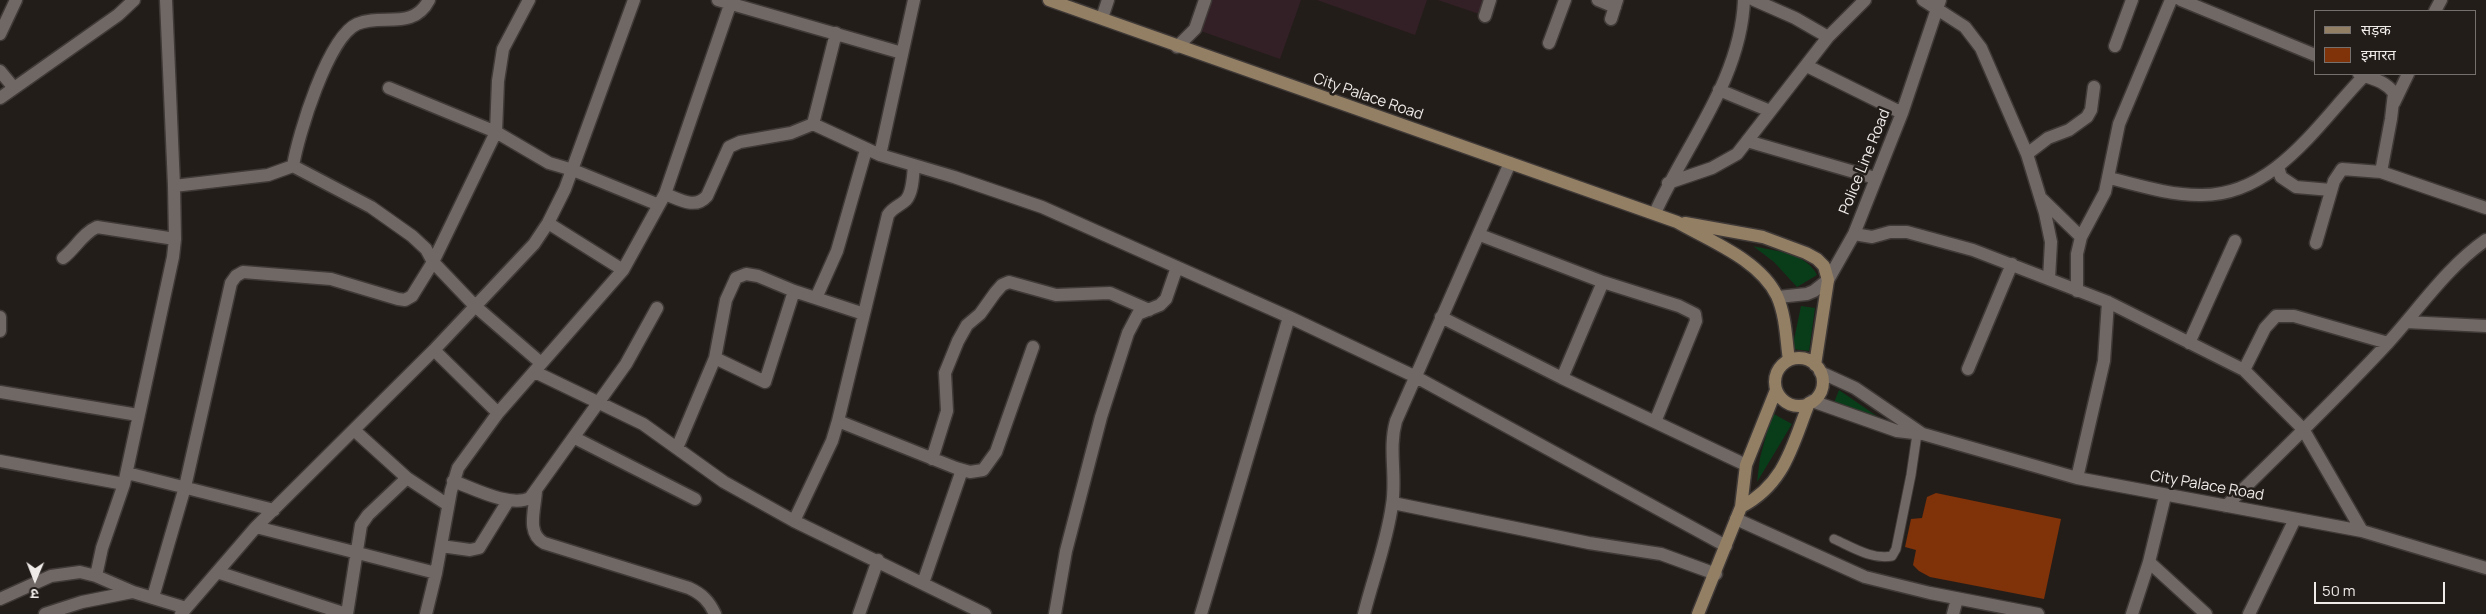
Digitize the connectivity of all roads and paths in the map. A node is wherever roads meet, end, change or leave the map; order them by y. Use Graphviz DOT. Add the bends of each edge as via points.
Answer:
graph roads {
  1 [pos="16,0"];
  2 [pos="134,0"];
  3 [pos="166,0"];
  4 [pos="430,0"];
  5 [pos="529,0"];
  6 [pos="634,0"];
  7 [pos="914,0"];
  8 [pos="1049,0"];
  9 [pos="1108,0"];
  10 [pos="1205,0"];
  11 [pos="1490,0"];
  12 [pos="1565,0"];
  13 [pos="1598,0"];
  14 [pos="1744,0"];
  15 [pos="1754,0"];
  16 [pos="1865,0"];
  17 [pos="1922,0"];
  18 [pos="2132,0"];
  19 [pos="2171,0"];
  20 [pos="2182,0"];
  21 [pos="724,1"];
  22 [pos="1939,5"];
  23 [pos="1614,9"];
  24 [pos="1485,16"];
  25 [pos="1102,18"];
  26 [pos="836,32"];
  27 [pos="0,34"];
  28 [pos="1828,36"];
  29 [pos="1549,43"];
  30 [pos="2115,46"];
  31 [pos="1177,47"];
  32 [pos="902,53"];
  33 [pos="2314,55"];
  34 [pos="1806,66"];
  35 [pos="0,71"];
  36 [pos="2362,75"];
  37 [pos="2408,75"];
  38 [pos="2094,87"];
  39 [pos="14,88"];
  40 [pos="389,88"];
  41 [pos="1719,90"];
  42 [pos="0,98"];
  43 [pos="2394,104"];
  44 [pos="1770,111"];
  45 [pos="1902,113"];
  46 [pos="813,124"];
  47 [pos="496,132"];
  48 [pos="1747,141"];
  49 [pos="866,150"];
  50 [pos="2027,154"];
  51 [pos="880,155"];
  52 [pos="1510,163"];
  53 [pos="914,165"];
  54 [pos="293,166"];
  55 [pos="2278,167"];
  56 [pos="572,170"];
  57 [pos="2381,172"];
  58 [pos="1874,178"];
  59 [pos="2109,178"];
  60 [pos="1668,183"];
  61 [pos="174,186"];
  62 [pos="2330,190"];
  63 [pos="2040,198"];
  64 [pos="662,199"];
  65 [pos="2486,208"];
  66 [pos="1655,213"];
  67 [pos="1677,222"];
  68 [pos="548,223"];
  69 [pos="1854,234"];
  70 [pos="1480,235"];
  71 [pos="2081,237"];
  72 [pos="175,239"];
  73 [pos="2486,240"];
  74 [pos="2235,241"];
  75 [pos="2316,243"];
  76 [pos="63,258"];
  77 [pos="433,262"];
  78 [pos="2012,264"];
  79 [pos="1177,266"];
  80 [pos="624,270"];
  81 [pos="2049,279"];
  82 [pos="1828,280"];
  83 [pos="1603,282"];
  84 [pos="794,291"];
  85 [pos="2077,291"];
  86 [pos="1778,297"];
  87 [pos="816,298"];
  88 [pos="2108,302"];
  89 [pos="475,306"];
  90 [pos="657,308"];
  91 [pos="1149,310"];
  92 [pos="864,314"];
  93 [pos="0,317"];
  94 [pos="1289,317"];
  95 [pos="1441,318"];
  96 [pos="2406,322"];
  97 [pos="2486,326"];
  98 [pos="0,331"];
  99 [pos="2189,343"];
  100 [pos="2388,343"];
  101 [pos="1033,348"];
  102 [pos="434,350"];
  103 [pos="715,358"];
  104 [pos="1789,360"];
  105 [pos="538,368"];
  106 [pos="1818,369"];
  107 [pos="1968,369"];
  108 [pos="2244,370"];
  109 [pos="1416,377"];
  110 [pos="1562,378"];
  111 [pos="1776,390"];
  112 [pos="0,392"];
  113 [pos="601,402"];
  114 [pos="1811,402"];
  115 [pos="498,413"];
  116 [pos="138,415"];
  117 [pos="838,421"];
  118 [pos="1655,422"];
  119 [pos="2303,429"];
  120 [pos="354,430"];
  121 [pos="1920,434"];
  122 [pos="575,438"];
  123 [pos="677,448"];
  124 [pos="932,459"];
  125 [pos="0,461"];
  126 [pos="1746,465"];
  127 [pos="962,470"];
  128 [pos="126,478"];
  129 [pos="407,478"];
  130 [pos="2077,478"];
  131 [pos="453,481"];
  132 [pos="185,487"];
  133 [pos="536,492"];
  134 [pos="2165,496"];
  135 [pos="695,499"];
  136 [pos="508,500"];
  137 [pos="1393,503"];
  138 [pos="448,505"];
  139 [pos="2226,506"];
  140 [pos="1741,507"];
  141 [pos="274,510"];
  142 [pos="1736,519"];
  143 [pos="2295,519"];
  144 [pos="794,521"];
  145 [pos="256,527"];
  146 [pos="2362,532"];
  147 [pos="1834,539"];
  148 [pos="441,546"];
  149 [pos="1726,546"];
  150 [pos="358,555"];
  151 [pos="878,560"];
  152 [pos="2148,562"];
  153 [pos="2486,568"];
  154 [pos="217,572"];
  155 [pos="436,573"];
  156 [pos="1716,574"];
  157 [pos="96,576"];
  158 [pos="923,583"];
  159 [pos="133,592"];
  160 [pos="0,598"];
  161 [pos="153,598"];
  162 [pos="1957,598"];
  163 [pos="965,610"];
  164 [pos="183,611"];
  165 [pos="45,614"];
  166 [pos="346,614"];
  167 [pos="426,614"];
  168 [pos="715,614"];
  169 [pos="859,614"];
  170 [pos="985,614"];
  171 [pos="1055,614"];
  172 [pos="1201,614"];
  173 [pos="1364,614"];
  174 [pos="1698,614"];
  175 [pos="1953,614"];
  176 [pos="2038,614"];
  177 [pos="2132,614"];
  178 [pos="2206,614"];
  179 [pos="2249,614"];
  1 -- 27 [label="street"];
  2 -- 39 [label="street"];
  3 -- 61 [label="street"];
  4 -- 54 [label="street" via="424,10 414,16 358,24 347,31 323,73 299,137"];
  5 -- 47 [label="street" via="503,49"];
  6 -- 56 [label="street"];
  7 -- 32 [label="street"];
  8 -- 25 [label="street, City Palace Road"];
  9 -- 25 [label="street"];
  10 -- 31 [label="street" via="1195,29"];
  11 -- 24 [label="street"];
  12 -- 29 [label="street"];
  13 -- 23 [label="street"];
  14 -- 41 [label="street" via="1732,56"];
  15 -- 28 [label="street"];
  16 -- 28 [label="street"];
  17 -- 22 [label="street"];
  18 -- 30 [label="street"];
  19 -- 59 [label="street" via="2119,124"];
  20 -- 33 [label="street"];
  21 -- 26 [label="street"];
  21 -- 64 [label="street"];
  22 -- 45 [label="street, Police Line Road"];
  22 -- 50 [label="street" via="1975,38"];
  25 -- 31 [label="street, City Palace Road"];
  26 -- 32 [label="street"];
  26 -- 46 [label="street"];
  28 -- 34 [label="street"];
  31 -- 52 [label="street, City Palace Road"];
  32 -- 51 [label="street"];
  34 -- 44 [label="street"];
  34 -- 45 [label="street"];
  35 -- 39 [label="street"];
  36 -- 43 [label="street" via="2388,86 2394,93"];
  36 -- 55 [label="street" via="2307,139"];
  37 -- 43 [label="street"];
  38 -- 50 [label="street" via="2087,117 2074,127 2048,138"];
  39 -- 42 [label="street"];
  40 -- 47 [label="street"];
  41 -- 44 [label="street"];
  41 -- 60 [label="street" via="1704,125"];
  43 -- 57 [label="street"];
  44 -- 48 [label="street"];
  45 -- 58 [label="street, Police Line Road"];
  46 -- 49 [label="street"];
  46 -- 64 [label="street" via="791,134 740,142 729,148 702,202 692,204"];
  47 -- 56 [label="street" via="549,162"];
  47 -- 77 [label="street"];
  48 -- 58 [label="street"];
  48 -- 60 [label="street" via="1737,154 1726,161"];
  49 -- 51 [label="street"];
  49 -- 87 [label="street" via="837,251"];
  50 -- 63 [label="street"];
  51 -- 53 [label="street"];
  52 -- 66 [label="street, City Palace Road"];
  52 -- 70 [label="street"];
  53 -- 79 [label="street" via="1042,207"];
  53 -- 92 [label="street" via="910,194 888,215"];
  54 -- 61 [label="street" via="268,175"];
  54 -- 77 [label="street" via="394,222 426,249"];
  55 -- 59 [label="street" via="2229,192 2208,195 2157,190"];
  55 -- 62 [label="street" via="2281,177 2296,187"];
  56 -- 64 [label="street"];
  56 -- 68 [label="street"];
  57 -- 62 [label="street" via="2342,169 2336,174"];
  57 -- 65 [label="street"];
  58 -- 69 [label="street, Police Line Road"];
  59 -- 71 [label="street"];
  60 -- 66 [label="street"];
  61 -- 72 [label="street"];
  62 -- 75 [label="street"];
  63 -- 71 [label="street"];
  63 -- 81 [label="street" via="2050,233"];
  64 -- 80 [label="street"];
  66 -- 67 [label="street, City Palace Road"];
  67 -- 82 [label="street, City Palace Road" via="1763,237 1806,253 1824,266"];
  67 -- 86 [label="street, City Palace Road" via="1737,256 1769,282"];
  68 -- 80 [label="street"];
  68 -- 89 [label="street" via="534,244"];
  69 -- 78 [label="street" via="1872,237 1907,232"];
  69 -- 82 [label="street, Police Line Road"];
  70 -- 83 [label="street"];
  70 -- 95 [label="street"];
  71 -- 85 [label="street" via="2077,254"];
  72 -- 76 [label="street" via="97,227 89,230 72,252"];
  72 -- 116 [label="street" via="167,291"];
  73 -- 96 [label="street" via="2464,257"];
  74 -- 99 [label="street"];
  77 -- 89 [label="street"];
  77 -- 132 [label="street" via="412,296 405,300 330,279 253,272 236,276 230,283 225,301"];
  78 -- 81 [label="street"];
  78 -- 107 [label="street"];
  79 -- 91 [label="street" via="1166,299"];
  79 -- 94 [label="street"];
  80 -- 105 [label="street"];
  81 -- 85 [label="street"];
  82 -- 86 [label="street, Police Line Road" via="1807,294"];
  82 -- 106 [label="street"];
  83 -- 110 [label="street"];
  83 -- 118 [label="street" via="1695,314 1696,321"];
  84 -- 87 [label="street"];
  84 -- 103 [label="street" via="758,276 746,274 736,278 726,300"];
  84 -- 103 [label="street" via="765,382"];
  85 -- 88 [label="street"];
  86 -- 104 [label="street, City Palace Road"];
  87 -- 92 [label="street"];
  88 -- 99 [label="street"];
  88 -- 130 [label="street" via="2104,361"];
  89 -- 102 [label="street"];
  89 -- 105 [label="street"];
  90 -- 113 [label="street"];
  91 -- 124 [label="street" via="1110,293 1056,295 1009,282 1002,285 958,341 945,374 947,411"];
  91 -- 171 [label="street" via="1138,314 1132,322 1112,378 1066,551"];
  92 -- 117 [label="street"];
  93 -- 98 [label="street"];
  94 -- 109 [label="street"];
  94 -- 172 [label="street"];
  95 -- 109 [label="street"];
  95 -- 110 [label="street"];
  96 -- 97 [label="street"];
  96 -- 100 [label="street"];
  99 -- 108 [label="street"];
  100 -- 108 [label="street" via="2294,316 2276,316 2265,328"];
  100 -- 119 [label="street"];
  101 -- 127 [label="street" via="993,456 983,470"];
  102 -- 115 [label="street"];
  102 -- 120 [label="street"];
  103 -- 123 [label="street"];
  104 -- 106 [label="street" via="1799,358"];
  104 -- 111 [label="street" via="1776,374"];
  105 -- 113 [label="street"];
  105 -- 115 [label="street"];
  106 -- 114 [label="street" via="1823,383"];
  106 -- 121 [label="street" via="1855,388"];
  108 -- 119 [label="street"];
  109 -- 137 [label="street" via="1392,433"];
  109 -- 149 [label="street"];
  110 -- 118 [label="street"];
  111 -- 114 [label="street" via="1787,403"];
  111 -- 126 [label="street"];
  112 -- 116 [label="street"];
  113 -- 122 [label="street"];
  113 -- 123 [label="street" via="643,424"];
  114 -- 121 [label="street" via="1897,432"];
  114 -- 140 [label="street" via="1773,484 1758,498"];
  115 -- 131 [label="street" via="466,455"];
  116 -- 128 [label="street"];
  117 -- 124 [label="street"];
  117 -- 144 [label="street" via="832,441"];
  118 -- 126 [label="street"];
  119 -- 139 [label="street"];
  119 -- 146 [label="street"];
  120 -- 129 [label="street"];
  120 -- 141 [label="street"];
  121 -- 130 [label="street, City Palace Road"];
  121 -- 147 [label="lane" via="1892,556 1871,555"];
  122 -- 133 [label="street"];
  122 -- 135 [label="street"];
  123 -- 144 [label="street" via="724,482"];
  124 -- 127 [label="street"];
  125 -- 128 [label="street"];
  126 -- 140 [label="street"];
  127 -- 158 [label="street"];
  128 -- 132 [label="street"];
  128 -- 157 [label="street" via="104,541"];
  129 -- 138 [label="street"];
  129 -- 150 [label="street" via="361,525"];
  130 -- 134 [label="street, City Palace Road"];
  131 -- 136 [label="street"];
  131 -- 138 [label="street"];
  132 -- 141 [label="street"];
  132 -- 161 [label="street"];
  133 -- 136 [label="street" via="523,501"];
  133 -- 168 [label="street" via="533,532 544,544 689,588 704,597"];
  134 -- 139 [label="street, City Palace Road"];
  134 -- 152 [label="street"];
  136 -- 148 [label="street" via="479,548"];
  137 -- 156 [label="street" via="1589,543 1661,554"];
  137 -- 173 [label="street"];
  138 -- 148 [label="street"];
  139 -- 143 [label="street, City Palace Road"];
  140 -- 142 [label="street"];
  141 -- 145 [label="street"];
  142 -- 149 [label="street"];
  142 -- 162 [label="street" via="1866,577"];
  143 -- 146 [label="street, City Palace Road"];
  143 -- 179 [label="street"];
  144 -- 151 [label="street"];
  145 -- 150 [label="street"];
  145 -- 154 [label="street"];
  146 -- 153 [label="street, City Palace Road"];
  148 -- 155 [label="street"];
  149 -- 156 [label="street"];
  150 -- 155 [label="street"];
  150 -- 166 [label="street"];
  151 -- 158 [label="street"];
  151 -- 169 [label="street"];
  152 -- 177 [label="street"];
  152 -- 178 [label="street"];
  154 -- 164 [label="street"];
  154 -- 166 [label="street"];
  155 -- 167 [label="street"];
  156 -- 174 [label="street"];
  157 -- 159 [label="street"];
  157 -- 160 [label="street" via="75,572 51,576"];
  158 -- 163 [label="street"];
  159 -- 161 [label="street"];
  159 -- 165 [label="street" via="82,602"];
  161 -- 164 [label="street"];
  162 -- 175 [label="street"];
  162 -- 176 [label="street"];
  163 -- 170 [label="street"];
}
